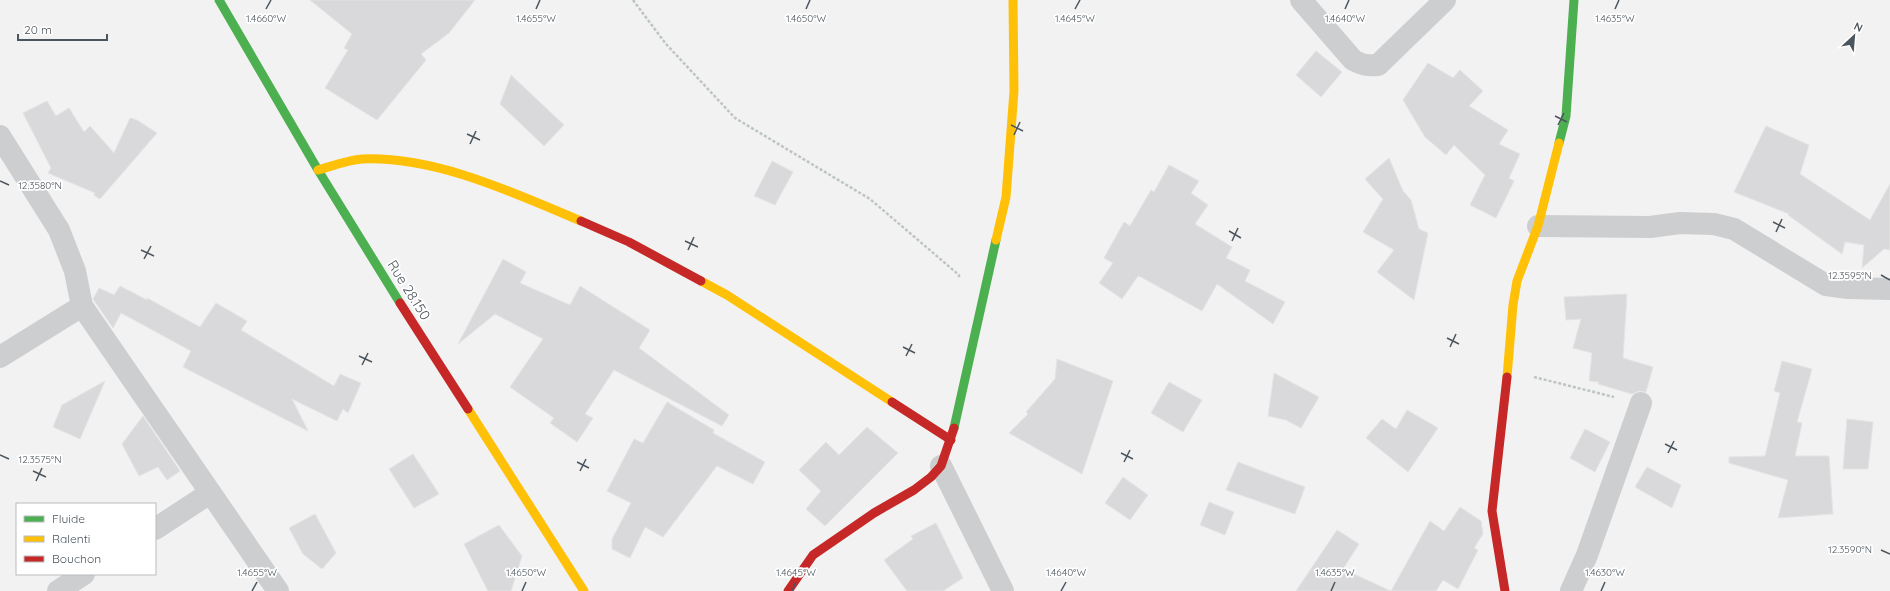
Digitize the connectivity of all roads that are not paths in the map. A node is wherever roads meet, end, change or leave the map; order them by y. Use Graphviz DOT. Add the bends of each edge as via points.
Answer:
graph roads {
  1 [pos="219,0"];
  2 [pos="1013,0"];
  3 [pos="1301,0"];
  4 [pos="1445,0"];
  5 [pos="1574,0"];
  6 [pos="0,136"];
  7 [pos="318,170"];
  8 [pos="1538,226"];
  9 [pos="1890,289"];
  10 [pos="82,306"];
  11 [pos="0,357"];
  12 [pos="1641,403"];
  13 [pos="951,440"];
  14 [pos="941,466"];
  15 [pos="210,493"];
  16 [pos="156,527"];
  17 [pos="82,575"];
  18 [pos="58,591"];
  19 [pos="278,591"];
  20 [pos="584,591"];
  21 [pos="788,591"];
  22 [pos="1003,591"];
  23 [pos="1505,591"];
  24 [pos="1570,591"];
  1 -- 7 [label="street, Rue 28.150"];
  2 -- 13 [label="street" via="1014,91 1006,197"];
  3 -- 4 [label="street" via="1353,60 1371,66 1378,65"];
  5 -- 8 [label="street" via="1566,116"];
  6 -- 10 [label="street" via="59,230 76,271"];
  7 -- 13 [label="street" via="361,159 405,161 468,177 533,201 629,242 727,295"];
  7 -- 20 [label="street, Rue 28.150"];
  8 -- 9 [label="street" via="1650,227 1680,223 1714,224 1734,229 1826,285"];
  8 -- 23 [label="street" via="1517,281 1492,511"];
  10 -- 11 [label="street"];
  10 -- 15 [label="street"];
  12 -- 24 [label="street" via="1586,555"];
  13 -- 14 [label="street"];
  14 -- 21 [label="street" via="914,490 874,513 813,555"];
  14 -- 22 [label="street"];
  15 -- 16 [label="street"];
  15 -- 19 [label="street"];
  17 -- 18 [label="street"];
}
